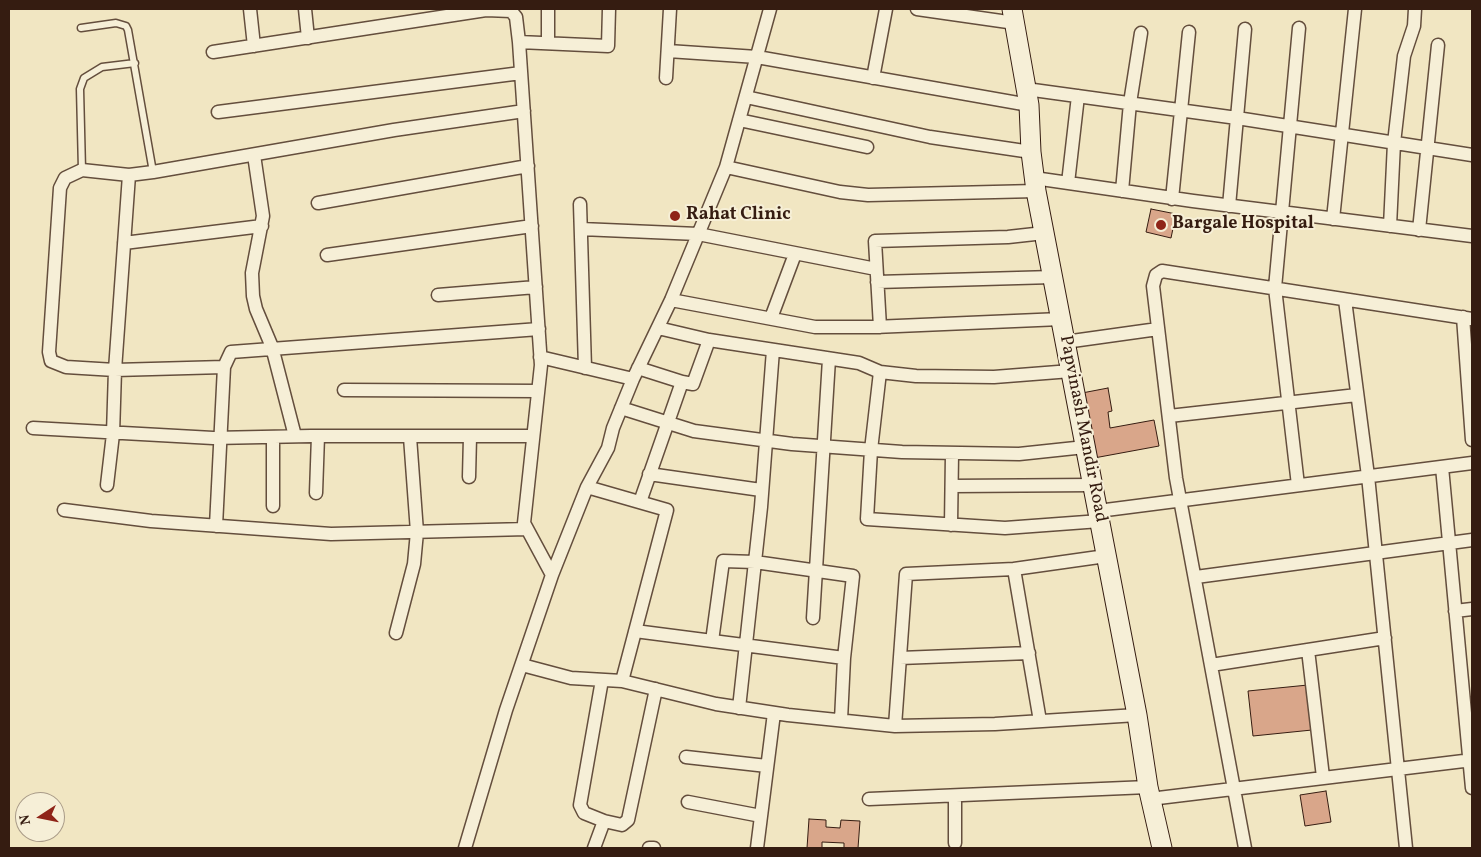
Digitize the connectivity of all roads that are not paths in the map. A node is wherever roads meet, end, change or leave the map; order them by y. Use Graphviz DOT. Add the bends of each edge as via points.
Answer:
graph roads {
  1 [pos="250,9"];
  2 [pos="305,9"];
  3 [pos="548,9"];
  4 [pos="608,9"];
  5 [pos="670,9"];
  6 [pos="770,9"];
  7 [pos="886,9"];
  8 [pos="917,9"];
  9 [pos="1355,9"];
  10 [pos="1415,9"];
  11 [pos="490,10"];
  12 [pos="1014,16"];
  13 [pos="81,28"];
  14 [pos="1299,28"];
  15 [pos="1245,29"];
  16 [pos="1189,32"];
  17 [pos="1141,33"];
  18 [pos="308,38"];
  19 [pos="518,42"];
  20 [pos="548,43"];
  21 [pos="1438,45"];
  22 [pos="254,46"];
  23 [pos="668,51"];
  24 [pos="213,52"];
  25 [pos="757,57"];
  26 [pos="135,63"];
  27 [pos="521,73"];
  28 [pos="666,78"];
  29 [pos="873,78"];
  30 [pos="1078,96"];
  31 [pos="746,97"];
  32 [pos="1028,97"];
  33 [pos="1130,103"];
  34 [pos="1181,110"];
  35 [pos="524,111"];
  36 [pos="218,112"];
  37 [pos="1237,118"];
  38 [pos="739,120"];
  39 [pos="1290,127"];
  40 [pos="1343,136"];
  41 [pos="1394,143"];
  42 [pos="867,147"];
  43 [pos="1428,149"];
  44 [pos="1030,152"];
  45 [pos="254,155"];
  46 [pos="1472,155"];
  47 [pos="528,166"];
  48 [pos="726,167"];
  49 [pos="82,170"];
  50 [pos="152,172"];
  51 [pos="129,175"];
  52 [pos="1068,183"];
  53 [pos="1035,185"];
  54 [pos="1122,191"];
  55 [pos="1172,199"];
  56 [pos="318,203"];
  57 [pos="580,204"];
  58 [pos="1229,206"];
  59 [pos="1282,212"];
  60 [pos="1333,219"];
  61 [pos="262,226"];
  62 [pos="532,226"];
  63 [pos="1390,226"];
  64 [pos="581,229"];
  65 [pos="1419,230"];
  66 [pos="1044,233"];
  67 [pos="698,234"];
  68 [pos="1472,236"];
  69 [pos="124,243"];
  70 [pos="795,254"];
  71 [pos="327,255"];
  72 [pos="876,275"];
  73 [pos="1053,277"];
  74 [pos="536,287"];
  75 [pos="1275,288"];
  76 [pos="438,295"];
  77 [pos="671,300"];
  78 [pos="1345,300"];
  79 [pos="771,318"];
  80 [pos="1468,318"];
  81 [pos="1060,319"];
  82 [pos="880,326"];
  83 [pos="658,328"];
  84 [pos="539,329"];
  85 [pos="1158,329"];
  86 [pos="709,340"];
  87 [pos="1065,342"];
  88 [pos="272,347"];
  89 [pos="773,350"];
  90 [pos="540,357"];
  91 [pos="829,359"];
  92 [pos="224,367"];
  93 [pos="585,368"];
  94 [pos="115,370"];
  95 [pos="1071,371"];
  96 [pos="880,372"];
  97 [pos="636,373"];
  98 [pos="682,382"];
  99 [pos="344,390"];
  100 [pos="538,391"];
  101 [pos="1357,395"];
  102 [pos="1288,405"];
  103 [pos="621,408"];
  104 [pos="1169,416"];
  105 [pos="667,422"];
  106 [pos="33,428"];
  107 [pos="113,434"];
  108 [pos="295,436"];
  109 [pos="318,436"];
  110 [pos="534,436"];
  111 [pos="273,437"];
  112 [pos="410,437"];
  113 [pos="470,437"];
  114 [pos="222,438"];
  115 [pos="1472,440"];
  116 [pos="764,441"];
  117 [pos="824,446"];
  118 [pos="1085,447"];
  119 [pos="871,450"];
  120 [pos="952,454"];
  121 [pos="1472,463"];
  122 [pos="1442,467"];
  123 [pos="649,474"];
  124 [pos="1368,476"];
  125 [pos="469,477"];
  126 [pos="106,485"];
  127 [pos="1092,485"];
  128 [pos="1298,485"];
  129 [pos="952,486"];
  130 [pos="587,487"];
  131 [pos="761,490"];
  132 [pos="316,493"];
  133 [pos="1180,500"];
  134 [pos="640,502"];
  135 [pos="273,506"];
  136 [pos="64,510"];
  137 [pos="1099,516"];
  138 [pos="951,525"];
  139 [pos="216,526"];
  140 [pos="527,529"];
  141 [pos="417,532"];
  142 [pos="1472,540"];
  143 [pos="1449,543"];
  144 [pos="1376,553"];
  145 [pos="1106,556"];
  146 [pos="754,562"];
  147 [pos="1014,569"];
  148 [pos="817,571"];
  149 [pos="552,574"];
  150 [pos="1196,577"];
  151 [pos="1472,609"];
  152 [pos="1455,611"];
  153 [pos="813,618"];
  154 [pos="635,631"];
  155 [pos="396,633"];
  156 [pos="1385,638"];
  157 [pos="712,641"];
  158 [pos="746,645"];
  159 [pos="1308,650"];
  160 [pos="1029,653"];
  161 [pos="844,658"];
  162 [pos="900,658"];
  163 [pos="522,665"];
  164 [pos="1211,665"];
  165 [pos="602,680"];
  166 [pos="622,681"];
  167 [pos="1467,682"];
  168 [pos="656,689"];
  169 [pos="739,708"];
  170 [pos="774,713"];
  171 [pos="1137,715"];
  172 [pos="841,720"];
  173 [pos="1040,721"];
  174 [pos="896,726"];
  175 [pos="686,757"];
  176 [pos="1471,760"];
  177 [pos="767,766"];
  178 [pos="1398,768"];
  179 [pos="1322,777"];
  180 [pos="1233,788"];
  181 [pos="1472,788"];
  182 [pos="1149,793"];
  183 [pos="955,796"];
  184 [pos="869,799"];
  185 [pos="688,802"];
  186 [pos="761,816"];
  187 [pos="604,821"];
  188 [pos="955,843"];
  189 [pos="465,848"];
  190 [pos="594,848"];
  191 [pos="648,848"];
  192 [pos="654,848"];
  193 [pos="757,848"];
  194 [pos="1162,848"];
  195 [pos="1245,848"];
  196 [pos="1406,848"];
  1 -- 22 [label="street"];
  2 -- 18 [label="street"];
  3 -- 20 [label="street"];
  4 -- 20 [label="street" via="608,46"];
  5 -- 23 [label="street"];
  6 -- 25 [label="street"];
  7 -- 29 [label="street"];
  8 -- 12 [label="street"];
  9 -- 40 [label="street"];
  10 -- 41 [label="street" via="1414,26 1404,56"];
  11 -- 18 [label="street"];
  11 -- 19 [label="street" via="512,11 516,17"];
  12 -- 32 [label="street, Papvinash Mandir Road"];
  13 -- 26 [label="lane" via="116,23 126,26"];
  14 -- 39 [label="street"];
  15 -- 37 [label="street"];
  16 -- 34 [label="street"];
  17 -- 33 [label="street"];
  18 -- 22 [label="street"];
  19 -- 20 [label="street"];
  19 -- 27 [label="street"];
  21 -- 43 [label="street"];
  22 -- 24 [label="street"];
  23 -- 25 [label="street"];
  23 -- 28 [label="street"];
  25 -- 29 [label="street"];
  25 -- 31 [label="street"];
  26 -- 49 [label="lane" via="102,67 84,78 80,89"];
  26 -- 50 [label="lane"];
  27 -- 35 [label="street"];
  27 -- 36 [label="street"];
  29 -- 32 [label="street"];
  30 -- 32 [label="street"];
  30 -- 33 [label="street"];
  30 -- 52 [label="street"];
  31 -- 38 [label="street"];
  31 -- 44 [label="street" via="930,137"];
  32 -- 44 [label="street, Papvinash Mandir Road"];
  33 -- 34 [label="street"];
  33 -- 54 [label="street"];
  34 -- 37 [label="street"];
  34 -- 55 [label="street"];
  35 -- 45 [label="street"];
  35 -- 47 [label="street"];
  37 -- 39 [label="street"];
  37 -- 58 [label="street"];
  38 -- 42 [label="street"];
  38 -- 48 [label="street"];
  39 -- 40 [label="street"];
  39 -- 59 [label="street"];
  40 -- 41 [label="street"];
  40 -- 60 [label="street"];
  41 -- 43 [label="street"];
  41 -- 63 [label="street"];
  43 -- 46 [label="street"];
  43 -- 65 [label="street"];
  44 -- 53 [label="street, Papvinash Mandir Road"];
  45 -- 50 [label="street"];
  45 -- 61 [label="street" via="261,189"];
  47 -- 56 [label="street"];
  47 -- 62 [label="street"];
  48 -- 53 [label="street" via="868,195"];
  48 -- 67 [label="street"];
  49 -- 51 [label="street"];
  49 -- 94 [label="street" via="65,178 60,188 49,352 51,361 66,367"];
  50 -- 51 [label="street"];
  51 -- 69 [label="street"];
  52 -- 53 [label="street"];
  52 -- 54 [label="street"];
  53 -- 66 [label="street, Papvinash Mandir Road"];
  54 -- 55 [label="street"];
  55 -- 58 [label="street"];
  57 -- 64 [label="street"];
  58 -- 59 [label="street"];
  59 -- 60 [label="street"];
  59 -- 75 [label="street"];
  60 -- 63 [label="street"];
  61 -- 69 [label="street"];
  61 -- 88 [label="street" via="252,273 253,296"];
  62 -- 71 [label="street"];
  62 -- 74 [label="street"];
  63 -- 65 [label="street"];
  64 -- 67 [label="street"];
  64 -- 93 [label="street"];
  65 -- 68 [label="street"];
  66 -- 72 [label="street" via="875,241"];
  66 -- 73 [label="street, Papvinash Mandir Road"];
  67 -- 70 [label="street"];
  67 -- 77 [label="street"];
  69 -- 94 [label="street"];
  70 -- 72 [label="street"];
  70 -- 79 [label="street"];
  72 -- 73 [label="street"];
  72 -- 82 [label="street"];
  73 -- 81 [label="street, Papvinash Mandir Road"];
  74 -- 76 [label="street"];
  74 -- 84 [label="street"];
  75 -- 78 [label="street"];
  75 -- 85 [label="street" via="1162,271 1156,275 1152,286"];
  75 -- 102 [label="street"];
  77 -- 79 [label="street"];
  77 -- 83 [label="street"];
  78 -- 80 [label="street"];
  78 -- 101 [label="street"];
  79 -- 82 [label="street" via="815,327"];
  80 -- 115 [label="street"];
  81 -- 82 [label="street"];
  81 -- 87 [label="street, Papvinash Mandir Road"];
  83 -- 86 [label="street"];
  83 -- 97 [label="street"];
  84 -- 88 [label="street"];
  84 -- 90 [label="street"];
  85 -- 87 [label="street"];
  85 -- 104 [label="street"];
  86 -- 89 [label="street"];
  86 -- 98 [label="street" via="692,384"];
  87 -- 95 [label="street, Papvinash Mandir Road"];
  88 -- 92 [label="street" via="231,352"];
  88 -- 108 [label="street"];
  89 -- 91 [label="street"];
  89 -- 116 [label="street"];
  90 -- 93 [label="street"];
  90 -- 100 [label="street"];
  91 -- 96 [label="street" via="859,364"];
  91 -- 117 [label="street"];
  92 -- 94 [label="street"];
  92 -- 114 [label="street"];
  93 -- 97 [label="street"];
  94 -- 107 [label="street"];
  95 -- 96 [label="street" via="994,377"];
  95 -- 118 [label="street, Papvinash Mandir Road"];
  96 -- 119 [label="street"];
  97 -- 98 [label="street"];
  97 -- 103 [label="street"];
  98 -- 105 [label="street"];
  99 -- 100 [label="street"];
  100 -- 110 [label="street"];
  101 -- 102 [label="street"];
  101 -- 124 [label="street"];
  102 -- 104 [label="street"];
  102 -- 128 [label="street"];
  103 -- 105 [label="street"];
  103 -- 130 [label="street" via="608,448"];
  104 -- 133 [label="street"];
  105 -- 116 [label="street" via="694,431"];
  105 -- 123 [label="street"];
  106 -- 107 [label="street"];
  107 -- 114 [label="street"];
  107 -- 126 [label="street"];
  108 -- 109 [label="street"];
  108 -- 111 [label="street"];
  109 -- 112 [label="street"];
  109 -- 132 [label="street"];
  110 -- 113 [label="street"];
  110 -- 140 [label="street" via="524,523"];
  111 -- 114 [label="street"];
  111 -- 135 [label="street"];
  112 -- 113 [label="street"];
  112 -- 141 [label="street"];
  113 -- 125 [label="street"];
  114 -- 139 [label="street"];
  116 -- 117 [label="street"];
  116 -- 131 [label="street"];
  117 -- 119 [label="street"];
  117 -- 148 [label="street"];
  118 -- 120 [label="street" via="1018,454"];
  118 -- 127 [label="street, Papvinash Mandir Road"];
  119 -- 120 [label="street"];
  119 -- 138 [label="street" via="868,519"];
  120 -- 129 [label="street"];
  121 -- 122 [label="street"];
  122 -- 124 [label="street"];
  122 -- 143 [label="street"];
  123 -- 131 [label="street"];
  123 -- 134 [label="street"];
  124 -- 128 [label="street"];
  124 -- 144 [label="street"];
  127 -- 129 [label="street"];
  127 -- 137 [label="street, Papvinash Mandir Road"];
  128 -- 133 [label="street"];
  129 -- 138 [label="street"];
  130 -- 134 [label="street"];
  130 -- 149 [label="street"];
  131 -- 146 [label="street"];
  133 -- 137 [label="street"];
  133 -- 150 [label="street"];
  134 -- 154 [label="street" via="667,510"];
  136 -- 139 [label="street"];
  137 -- 138 [label="street" via="1027,527"];
  137 -- 145 [label="street, Papvinash Mandir Road"];
  139 -- 141 [label="street" via="331,534"];
  140 -- 141 [label="street"];
  140 -- 149 [label="street"];
  141 -- 155 [label="street" via="414,564"];
  142 -- 143 [label="street"];
  143 -- 144 [label="street"];
  143 -- 152 [label="street"];
  144 -- 150 [label="street"];
  144 -- 156 [label="street"];
  145 -- 147 [label="street"];
  145 -- 171 [label="street, Papvinash Mandir Road"];
  146 -- 148 [label="street"];
  146 -- 157 [label="street" via="724,561"];
  146 -- 158 [label="street"];
  147 -- 160 [label="street"];
  147 -- 162 [label="street" via="906,574"];
  148 -- 153 [label="street"];
  148 -- 161 [label="street" via="853,576"];
  149 -- 163 [label="street"];
  150 -- 164 [label="street"];
  151 -- 152 [label="street"];
  152 -- 167 [label="street"];
  154 -- 157 [label="street"];
  154 -- 166 [label="street"];
  156 -- 159 [label="street"];
  156 -- 178 [label="street"];
  157 -- 158 [label="street"];
  158 -- 161 [label="street"];
  158 -- 169 [label="street"];
  159 -- 164 [label="street"];
  159 -- 179 [label="street"];
  160 -- 162 [label="street"];
  160 -- 173 [label="street"];
  161 -- 172 [label="street"];
  162 -- 174 [label="street"];
  163 -- 165 [label="street" via="571,678"];
  163 -- 189 [label="street"];
  164 -- 180 [label="street"];
  165 -- 166 [label="street"];
  165 -- 187 [label="street" via="580,806 584,813"];
  166 -- 168 [label="street"];
  167 -- 176 [label="street"];
  168 -- 169 [label="street"];
  168 -- 187 [label="street" via="628,820 622,825"];
  169 -- 170 [label="street"];
  170 -- 172 [label="street"];
  170 -- 177 [label="street"];
  171 -- 173 [label="street"];
  171 -- 182 [label="street, Papvinash Mandir Road"];
  172 -- 174 [label="street"];
  173 -- 174 [label="street"];
  175 -- 177 [label="street"];
  176 -- 178 [label="street"];
  176 -- 181 [label="street"];
  177 -- 186 [label="street"];
  178 -- 179 [label="street"];
  178 -- 196 [label="street"];
  179 -- 180 [label="street"];
  180 -- 182 [label="street"];
  180 -- 195 [label="street"];
  182 -- 183 [label="street"];
  182 -- 194 [label="street, Papvinash Mandir Road"];
  183 -- 184 [label="street"];
  183 -- 188 [label="street"];
  185 -- 186 [label="street"];
  186 -- 193 [label="street"];
  187 -- 190 [label="street"];
  191 -- 192 [label="street"];
}
